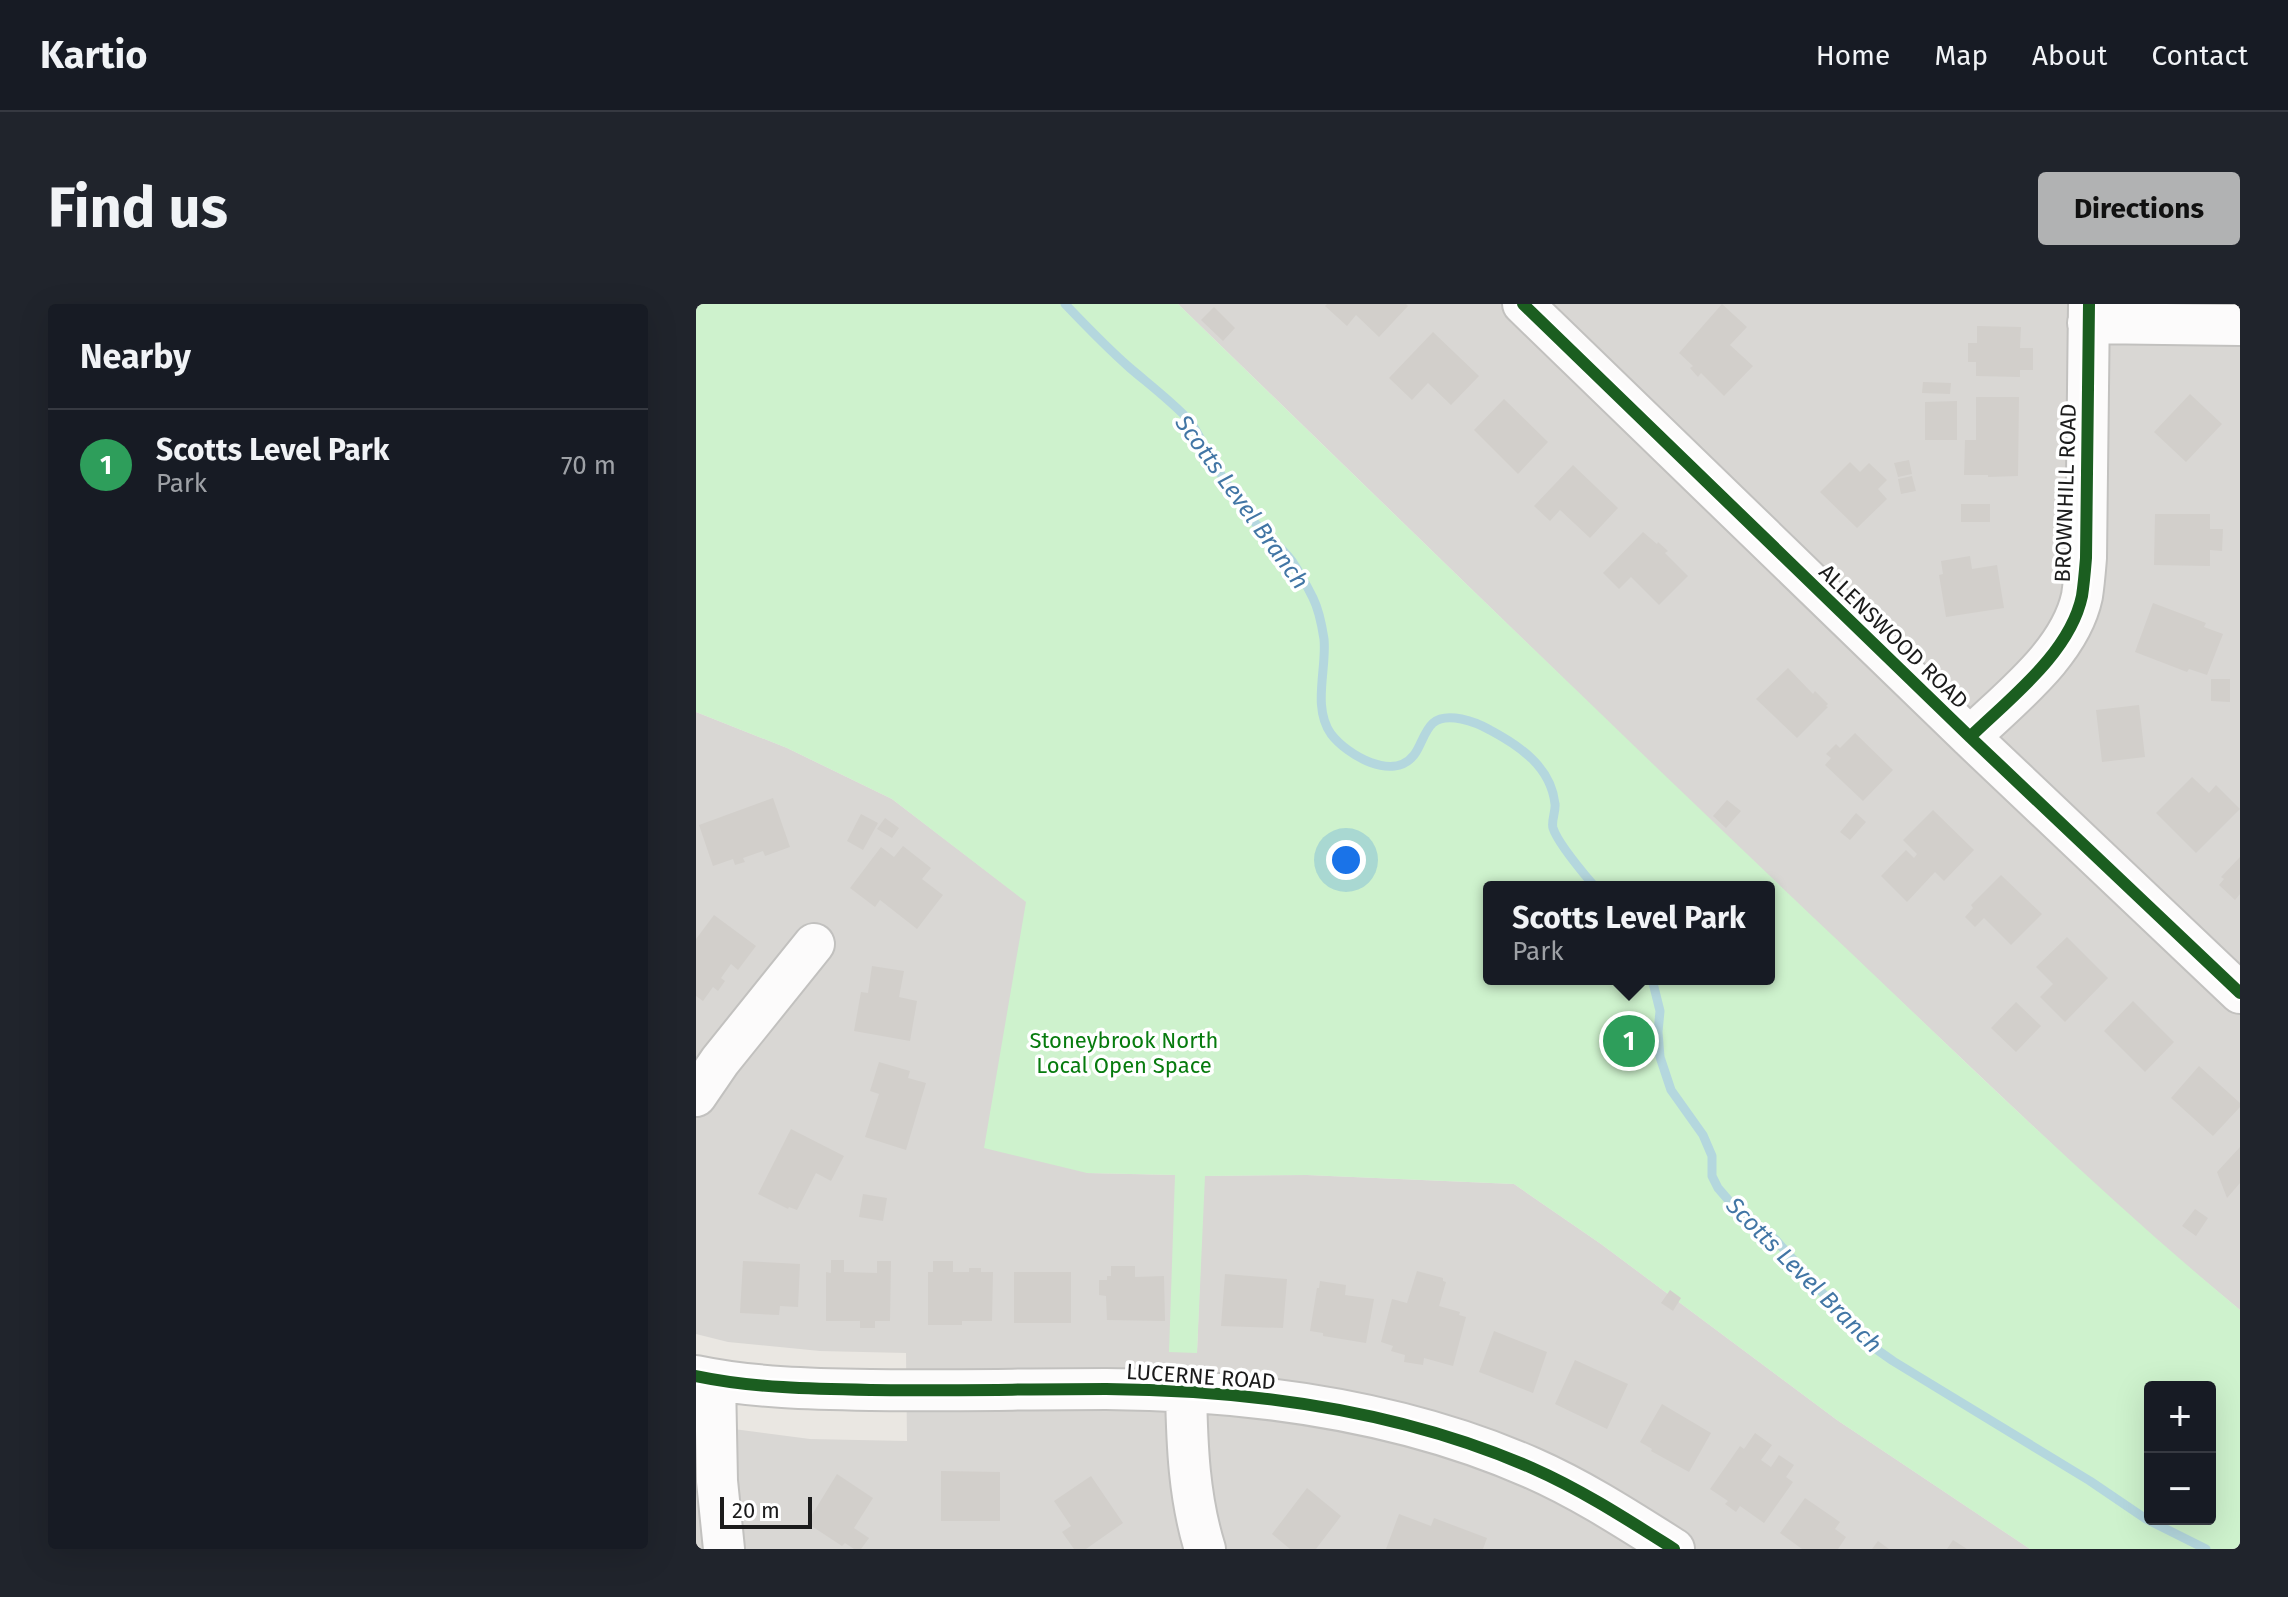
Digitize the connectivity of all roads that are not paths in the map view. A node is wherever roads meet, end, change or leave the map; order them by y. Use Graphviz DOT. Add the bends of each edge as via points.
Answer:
graph roads {
  1 [pos="1523,304"];
  2 [pos="2089,313"];
  3 [pos="2240,325"];
  4 [pos="1970,737"];
  5 [pos="814,944"];
  6 [pos="2240,993"];
  7 [pos="696,1096"];
  8 [pos="706,1378"];
  9 [pos="1186,1391"];
  10 [pos="724,1549"];
  11 [pos="1205,1549"];
  12 [pos="1674,1549"];
  1 -- 4 [label="street, ALLENSWOOD ROAD"];
  2 -- 3 [label="street"];
  2 -- 4 [label="street, BROWNHILL ROAD" via="2082,597 2069,630 2049,659"];
  4 -- 6 [label="street, ALLENSWOOD ROAD"];
  5 -- 7 [label="street"];
  8 -- 9 [label="street, LUCERNE ROAD" via="815,1389"];
  8 -- 10 [label="street"];
  9 -- 11 [label="street" via="1188,1465"];
  9 -- 12 [label="street, LUCERNE ROAD" via="1299,1404 1457,1440 1532,1468"];
}
